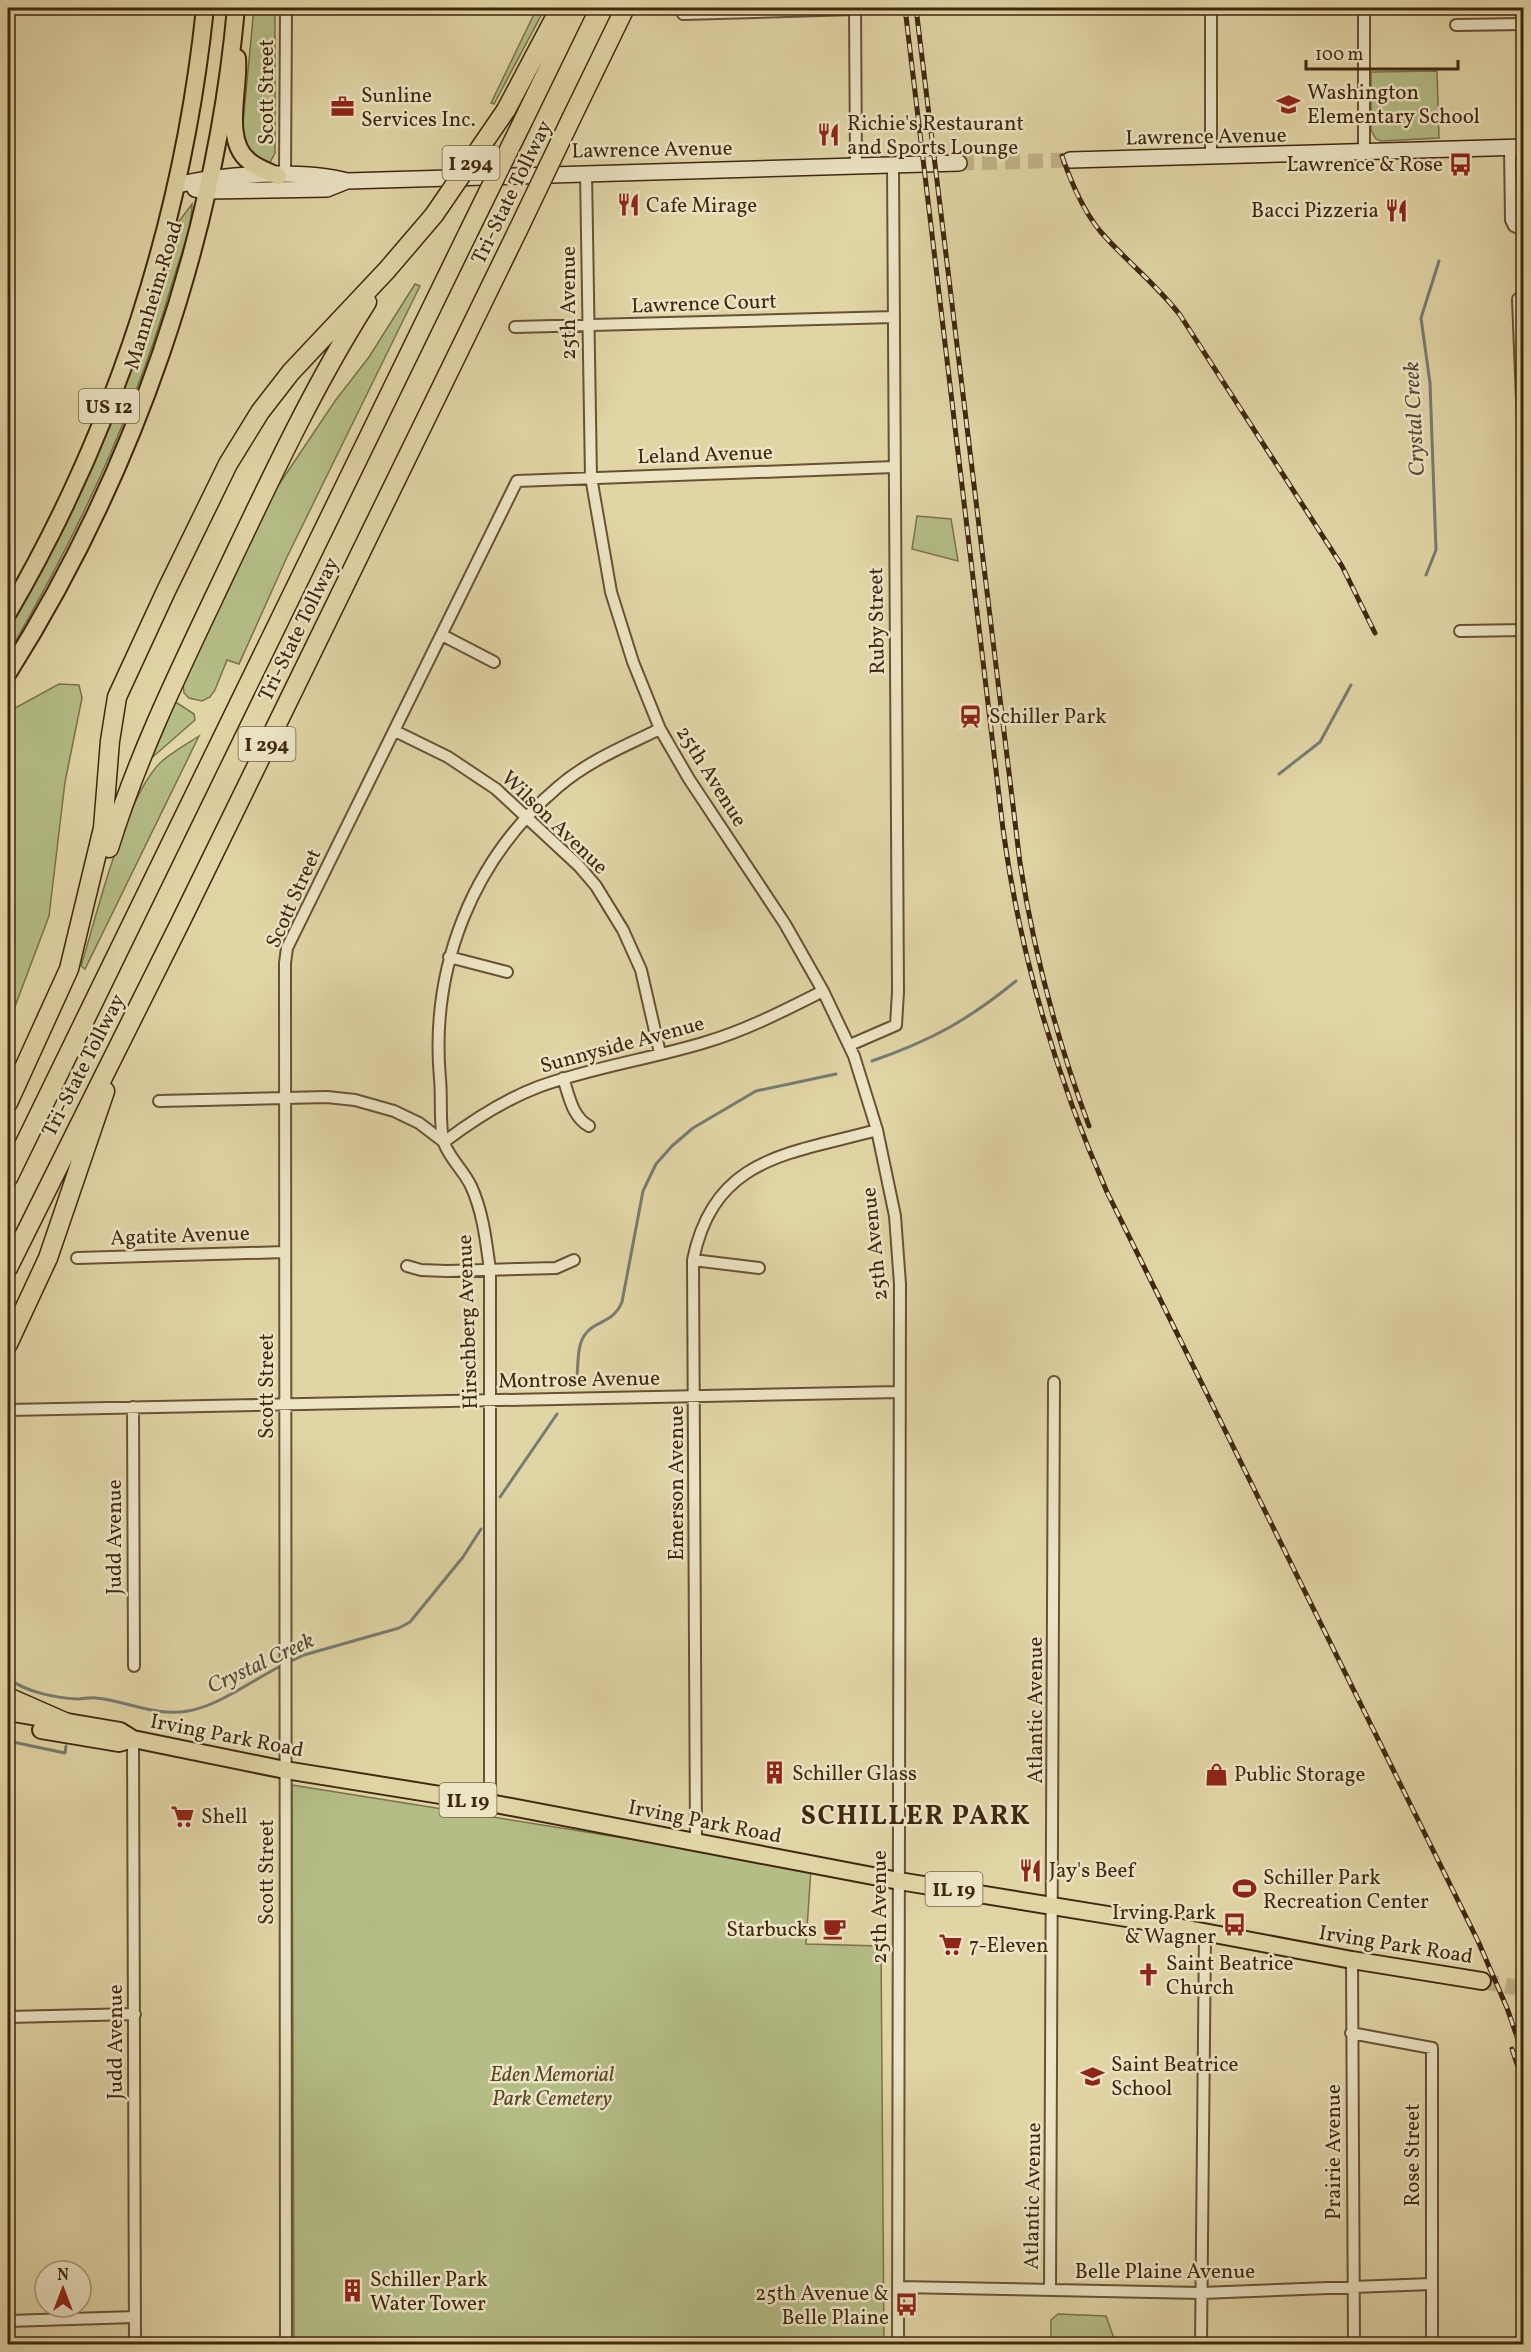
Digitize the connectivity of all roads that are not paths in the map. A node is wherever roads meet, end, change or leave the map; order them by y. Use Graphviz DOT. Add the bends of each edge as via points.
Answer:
graph roads {
  1 [pos="205,8"];
  2 [pos="236,8"];
  3 [pos="286,8"];
  4 [pos="560,8"];
  5 [pos="578,8"];
  6 [pos="625,8"];
  7 [pos="855,8"];
  8 [pos="1211,8"];
  9 [pos="1364,8"];
  10 [pos="683,14"];
  11 [pos="1524,24"];
  12 [pos="1456,25"];
  13 [pos="234,30"];
  14 [pos="1517,148"];
  15 [pos="1364,153"];
  16 [pos="1211,156"];
  17 [pos="1070,160"];
  18 [pos="959,163"];
  19 [pos="893,165"];
  20 [pos="856,166"];
  21 [pos="586,172"];
  22 [pos="282,176"];
  23 [pos="347,181"];
  24 [pos="208,184"];
  25 [pos="177,185"];
  26 [pos="1519,228"];
  27 [pos="387,270"];
  28 [pos="1518,299"];
  29 [pos="894,317"];
  30 [pos="587,326"];
  31 [pos="515,327"];
  32 [pos="1524,448"];
  33 [pos="894,467"];
  34 [pos="591,477"];
  35 [pos="517,481"];
  36 [pos="8,614"];
  37 [pos="1524,630"];
  38 [pos="1460,631"];
  39 [pos="442,635"];
  40 [pos="494,662"];
  41 [pos="8,673"];
  42 [pos="660,729"];
  43 [pos="395,730"];
  44 [pos="527,817"];
  45 [pos="449,957"];
  46 [pos="69,969"];
  47 [pos="507,972"];
  48 [pos="824,991"];
  49 [pos="124,1034"];
  50 [pos="850,1045"];
  51 [pos="660,1053"];
  52 [pos="563,1078"];
  53 [pos="286,1098"];
  54 [pos="159,1101"];
  55 [pos="8,1103"];
  56 [pos="589,1126"];
  57 [pos="877,1130"];
  58 [pos="444,1142"];
  59 [pos="8,1178"];
  60 [pos="285,1252"];
  61 [pos="77,1258"];
  62 [pos="574,1260"];
  63 [pos="693,1260"];
  64 [pos="407,1266"];
  65 [pos="8,1268"];
  66 [pos="759,1268"];
  67 [pos="489,1270"];
  68 [pos="8,1344"];
  69 [pos="1054,1382"];
  70 [pos="899,1392"];
  71 [pos="696,1396"];
  72 [pos="490,1401"];
  73 [pos="286,1405"];
  74 [pos="133,1407"];
  75 [pos="8,1410"];
  76 [pos="134,1666"];
  77 [pos="8,1697"];
  78 [pos="8,1712"];
  79 [pos="65,1722"];
  80 [pos="8,1724"];
  81 [pos="133,1740"];
  82 [pos="285,1770"];
  83 [pos="490,1803"];
  84 [pos="696,1842"];
  85 [pos="899,1881"];
  86 [pos="1053,1905"];
  87 [pos="1205,1933"];
  88 [pos="1352,1960"];
  89 [pos="1482,1981"];
  90 [pos="135,2014"];
  91 [pos="8,2017"];
  92 [pos="1351,2033"];
  93 [pos="1431,2284"];
  94 [pos="898,2287"];
  95 [pos="1353,2287"];
  96 [pos="1050,2290"];
  97 [pos="1201,2293"];
  98 [pos="135,2317"];
  99 [pos="8,2320"];
  100 [pos="135,2344"];
  101 [pos="286,2344"];
  102 [pos="898,2344"];
  103 [pos="1201,2344"];
  104 [pos="1353,2344"];
  105 [pos="1432,2344"];
  1 -- 25 [label="main road, Mannheim Road / US 12"];
  2 -- 13 [label="main road, Mannheim Road / US 12"];
  3 -- 22 [label="street, Scott Street"];
  4 -- 27 [label="highway, I 294, bridge" via="506,110 434,215"];
  5 -- 59 [label="highway, Tri-State Tollway / I 294, bridge"];
  6 -- 49 [label="highway, Tri-State Tollway / I 294, bridge"];
  7 -- 10 [label="street"];
  7 -- 20 [label="street"];
  8 -- 16 [label="street"];
  9 -- 15 [label="street"];
  11 -- 12 [label="street"];
  13 -- 22 [label="main road" via="239,74 234,125 239,151 248,161"];
  13 -- 24 [label="main road, Mannheim Road / US 12"];
  14 -- 15 [label="main road, Lawrence Avenue"];
  14 -- 26 [label="street" via="1511,214"];
  15 -- 16 [label="main road, Lawrence Avenue"];
  16 -- 17 [label="main road, Lawrence Avenue"];
  18 -- 19 [label="main road, Lawrence Avenue"];
  19 -- 20 [label="main road, Lawrence Avenue"];
  19 -- 29 [label="street, Ruby Street"];
  20 -- 21 [label="main road, Lawrence Avenue"];
  21 -- 23 [label="main road, Lawrence Avenue"];
  21 -- 30 [label="street, 25th Avenue"];
  22 -- 23 [label="main road, Lawrence Avenue" via="325,176"];
  22 -- 24 [label="main road, Lawrence Avenue"];
  23 -- 24 [label="main road, Lawrence Avenue" via="327,189"];
  24 -- 25 [label="main road, Lawrence Avenue"];
  24 -- 41 [label="main road, Mannheim Road / US 12" via="168,333 138,411 92,520 49,607"];
  25 -- 36 [label="main road, Mannheim Road / US 12" via="146,301 107,410 81,472"];
  27 -- 46 [label="highway, I 294" via="305,410 168,692 141,752 80,948"];
  27 -- 46 [label="highway, I 294" via="291,372 260,412 228,464 120,691 110,741 103,828"];
  28 -- 32 [label="street"];
  29 -- 30 [label="street, Lawrence Court"];
  29 -- 33 [label="street, Ruby Street"];
  30 -- 31 [label="street, Lawrence Court"];
  30 -- 34 [label="street, 25th Avenue"];
  33 -- 34 [label="street, Leland Avenue"];
  33 -- 50 [label="street, Ruby Street" via="896,1025"];
  34 -- 35 [label="street, Leland Avenue"];
  34 -- 42 [label="street, 25th Avenue" via="611,592"];
  35 -- 39 [label="street, Scott Street"];
  37 -- 38 [label="street"];
  39 -- 40 [label="street"];
  39 -- 43 [label="street, Scott Street"];
  42 -- 44 [label="street, Hirschberg Avenue" via="601,757 559,786"];
  42 -- 48 [label="street, 25th Avenue"];
  43 -- 44 [label="street, Wilson Avenue" via="471,771"];
  43 -- 53 [label="street, Scott Street" via="287,948"];
  44 -- 45 [label="street, Hirschberg Avenue" via="511,834 480,882"];
  44 -- 51 [label="street, Wilson Avenue" via="579,866 611,908 640,970"];
  45 -- 47 [label="street"];
  45 -- 58 [label="street, Hirschberg Avenue" via="438,1030"];
  46 -- 55 [label="highway, I 294"];
  48 -- 50 [label="street, 25th Avenue"];
  48 -- 51 [label="street, Sunnyside Avenue" via="742,1030"];
  49 -- 65 [label="highway, Tri-State Tollway / I 294"];
  49 -- 68 [label="highway" via="48,1258"];
  50 -- 57 [label="street, 25th Avenue"];
  51 -- 52 [label="street, Sunnyside Avenue"];
  52 -- 56 [label="street" via="574,1111"];
  52 -- 58 [label="street, Sunnyside Avenue" via="489,1110"];
  53 -- 54 [label="street"];
  53 -- 58 [label="street" via="327,1097 374,1104 419,1123"];
  53 -- 60 [label="street, Scott Street"];
  57 -- 63 [label="street, Emerson Avenue" via="772,1158 745,1172 713,1205 697,1240"];
  57 -- 70 [label="street, 25th Avenue" via="895,1216 900,1284"];
  58 -- 67 [label="street, Hirschberg Avenue" via="471,1185 485,1227"];
  60 -- 61 [label="street, Agatite Avenue"];
  60 -- 73 [label="street, Scott Street"];
  62 -- 67 [label="street" via="556,1268"];
  63 -- 66 [label="street"];
  63 -- 71 [label="street, Emerson Avenue"];
  64 -- 67 [label="street" via="420,1270"];
  67 -- 72 [label="street, Hirschberg Avenue"];
  69 -- 86 [label="street, Atlantic Avenue"];
  70 -- 71 [label="street, Montrose Avenue"];
  70 -- 85 [label="street, 25th Avenue"];
  71 -- 72 [label="street, Montrose Avenue"];
  71 -- 84 [label="street, Emerson Avenue"];
  72 -- 73 [label="street, Montrose Avenue"];
  72 -- 83 [label="street, Hirschberg Avenue"];
  73 -- 74 [label="street, Montrose Avenue"];
  73 -- 82 [label="street, Scott Street"];
  74 -- 75 [label="street, Montrose Avenue"];
  74 -- 76 [label="street, Judd Avenue"];
  77 -- 79 [label="highway"];
  78 -- 79 [label="main road, Irving Park Road / IL 19"];
  79 -- 81 [label="main road, Irving Park Road / IL 19" via="120,1731"];
  80 -- 81 [label="main road, Irving Park Road / IL 19" via="119,1743"];
  81 -- 82 [label="main road, Irving Park Road / IL 19"];
  81 -- 90 [label="street, Judd Avenue"];
  82 -- 83 [label="main road, Irving Park Road / IL 19"];
  82 -- 101 [label="street, Scott Street"];
  83 -- 84 [label="main road, Irving Park Road / IL 19"];
  84 -- 85 [label="main road, Irving Park Road / IL 19"];
  85 -- 86 [label="main road, Irving Park Road / IL 19"];
  85 -- 94 [label="street, 25th Avenue"];
  86 -- 87 [label="main road, Irving Park Road / IL 19"];
  86 -- 96 [label="street, Atlantic Avenue"];
  87 -- 88 [label="main road, Irving Park Road / IL 19"];
  87 -- 97 [label="street"];
  88 -- 89 [label="main road, Irving Park Road / IL 19"];
  88 -- 92 [label="street, Prairie Avenue"];
  90 -- 91 [label="street"];
  90 -- 98 [label="street, Judd Avenue"];
  92 -- 93 [label="street, Rose Street" via="1432,2048"];
  92 -- 95 [label="street, Prairie Avenue"];
  93 -- 95 [label="street, Belle Plaine Avenue"];
  93 -- 105 [label="street, Rose Street"];
  94 -- 96 [label="street, Belle Plaine Avenue"];
  94 -- 102 [label="street, 25th Avenue"];
  95 -- 97 [label="street, Belle Plaine Avenue"];
  95 -- 104 [label="street, Prairie Avenue"];
  96 -- 97 [label="street, Belle Plaine Avenue"];
  97 -- 103 [label="street"];
  98 -- 99 [label="street"];
  98 -- 100 [label="street, Judd Avenue"];
}
